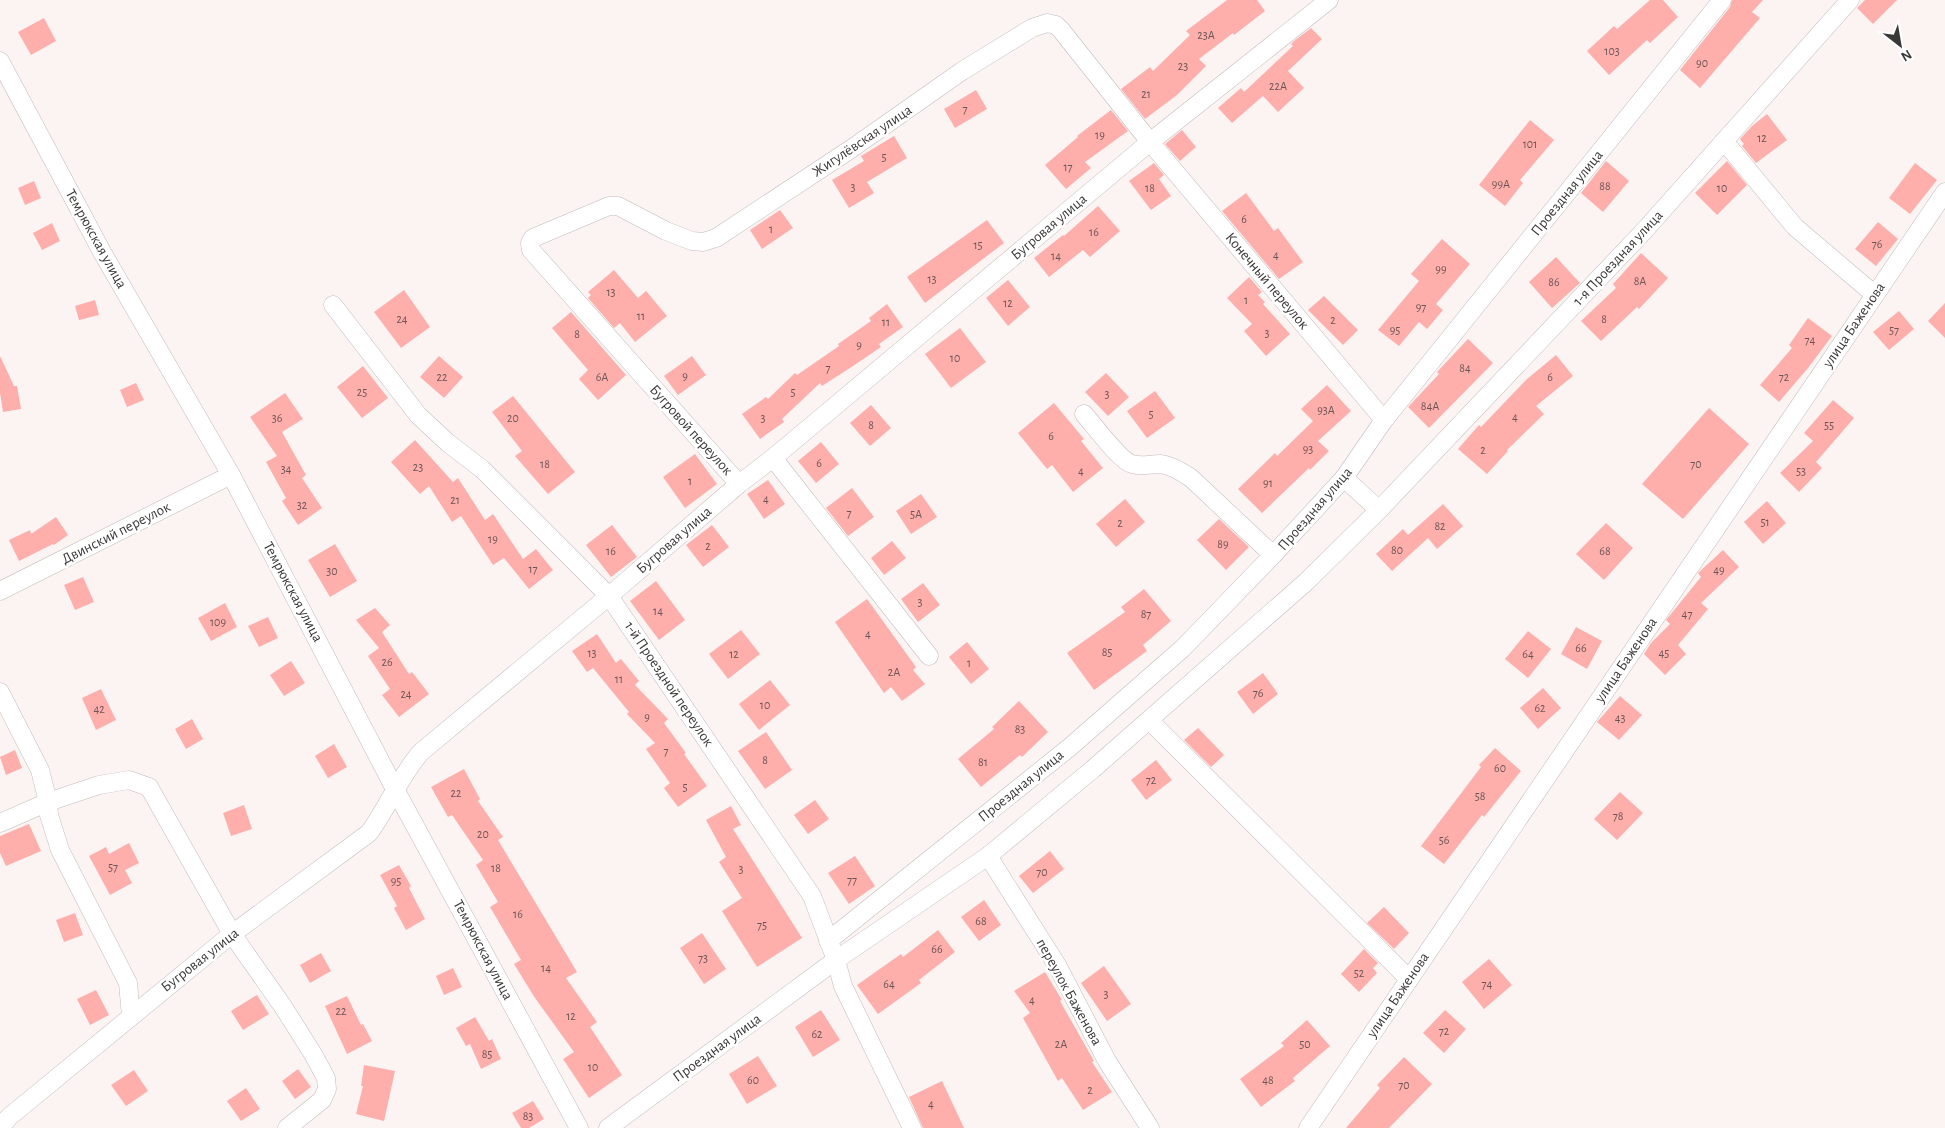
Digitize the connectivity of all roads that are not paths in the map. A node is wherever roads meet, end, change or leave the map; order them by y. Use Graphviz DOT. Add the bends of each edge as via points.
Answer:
graph roads {
  1 [pos="1328,0"];
  2 [pos="1722,0"];
  3 [pos="1850,0"];
  4 [pos="0,61"];
  5 [pos="1724,141"];
  6 [pos="1150,142"];
  7 [pos="1945,192"];
  8 [pos="530,243"];
  9 [pos="1875,295"];
  10 [pos="333,305"];
  11 [pos="1084,414"];
  12 [pos="1384,420"];
  13 [pos="772,458"];
  14 [pos="232,475"];
  15 [pos="1344,478"];
  16 [pos="739,484"];
  17 [pos="1379,510"];
  18 [pos="1274,555"];
  19 [pos="0,591"];
  20 [pos="609,596"];
  21 [pos="929,656"];
  22 [pos="0,692"];
  23 [pos="1150,720"];
  24 [pos="396,791"];
  25 [pos="48,802"];
  26 [pos="0,823"];
  27 [pos="988,856"];
  28 [pos="232,934"];
  29 [pos="828,941"];
  30 [pos="836,960"];
  31 [pos="1409,979"];
  32 [pos="131,1016"];
  33 [pos="0,1128"];
  34 [pos="287,1128"];
  35 [pos="579,1128"];
  36 [pos="608,1128"];
  37 [pos="912,1128"];
  38 [pos="1150,1128"];
  39 [pos="1308,1128"];
  1 -- 6 [label="street, Бугровая улица"];
  2 -- 12 [label="street, Проездная улица"];
  3 -- 5 [label="street, 1-я Проездная улица"];
  4 -- 14 [label="street, Темрюкская улица" via="102,252"];
  5 -- 9 [label="street" via="1795,227"];
  5 -- 17 [label="street, 1-я Проездная улица" via="1643,232"];
  6 -- 8 [label="street, Жигулёвская улица" via="1061,30 1056,25 1039,24 962,72 716,238 692,241 618,206 609,206 537,235"];
  6 -- 12 [label="street, Конечный переулок"];
  6 -- 13 [label="street, Бугровая улица"];
  7 -- 9 [label="street, улица Баженова"];
  8 -- 16 [label="street, Бугровой переулок" via="532,250"];
  9 -- 31 [label="street, улица Баженова"];
  10 -- 20 [label="street, 1-й Проездной переулок" via="418,415 482,468"];
  11 -- 18 [label="street" via="1130,464 1162,464 1192,478"];
  12 -- 15 [label="street, Проездная улица"];
  13 -- 16 [label="street, Бугровой переулок"];
  13 -- 21 [label="street"];
  14 -- 19 [label="street, Двинский переулок"];
  14 -- 24 [label="street, Темрюкская улица"];
  15 -- 17 [label="street"];
  15 -- 18 [label="street, Проездная улица"];
  16 -- 20 [label="street, Бугровая улица"];
  17 -- 23 [label="street, Проездная улица" via="1306,582"];
  18 -- 29 [label="street, Проездная улица" via="1183,648 1070,747"];
  20 -- 24 [label="street, Бугровая улица" via="421,752 407,768"];
  20 -- 29 [label="street, 1-й Проездной переулок" via="812,896"];
  22 -- 25 [label="street" via="40,770"];
  23 -- 27 [label="street, Проездная улица"];
  23 -- 31 [label="street"];
  24 -- 28 [label="street, Бугровая улица" via="369,833"];
  24 -- 35 [label="street, Темрюкская улица"];
  25 -- 26 [label="street"];
  25 -- 28 [label="street" via="119,780 139,782 149,787"];
  25 -- 32 [label="street" via="60,850 128,983"];
  27 -- 30 [label="street, Проездная улица"];
  27 -- 38 [label="street, переулок Баженова" via="1057,965 1107,1061"];
  28 -- 32 [label="street, Бугровая улица"];
  28 -- 34 [label="street" via="303,1039 328,1084 322,1100"];
  29 -- 30 [label="street, 1-й Проездной переулок"];
  30 -- 36 [label="street, Проездная улица"];
  30 -- 37 [label="street, 1-й Проездной переулок" via="843,986"];
  31 -- 39 [label="street, улица Баженова"];
  32 -- 33 [label="street, Бугровая улица" via="9,1117"];
}
